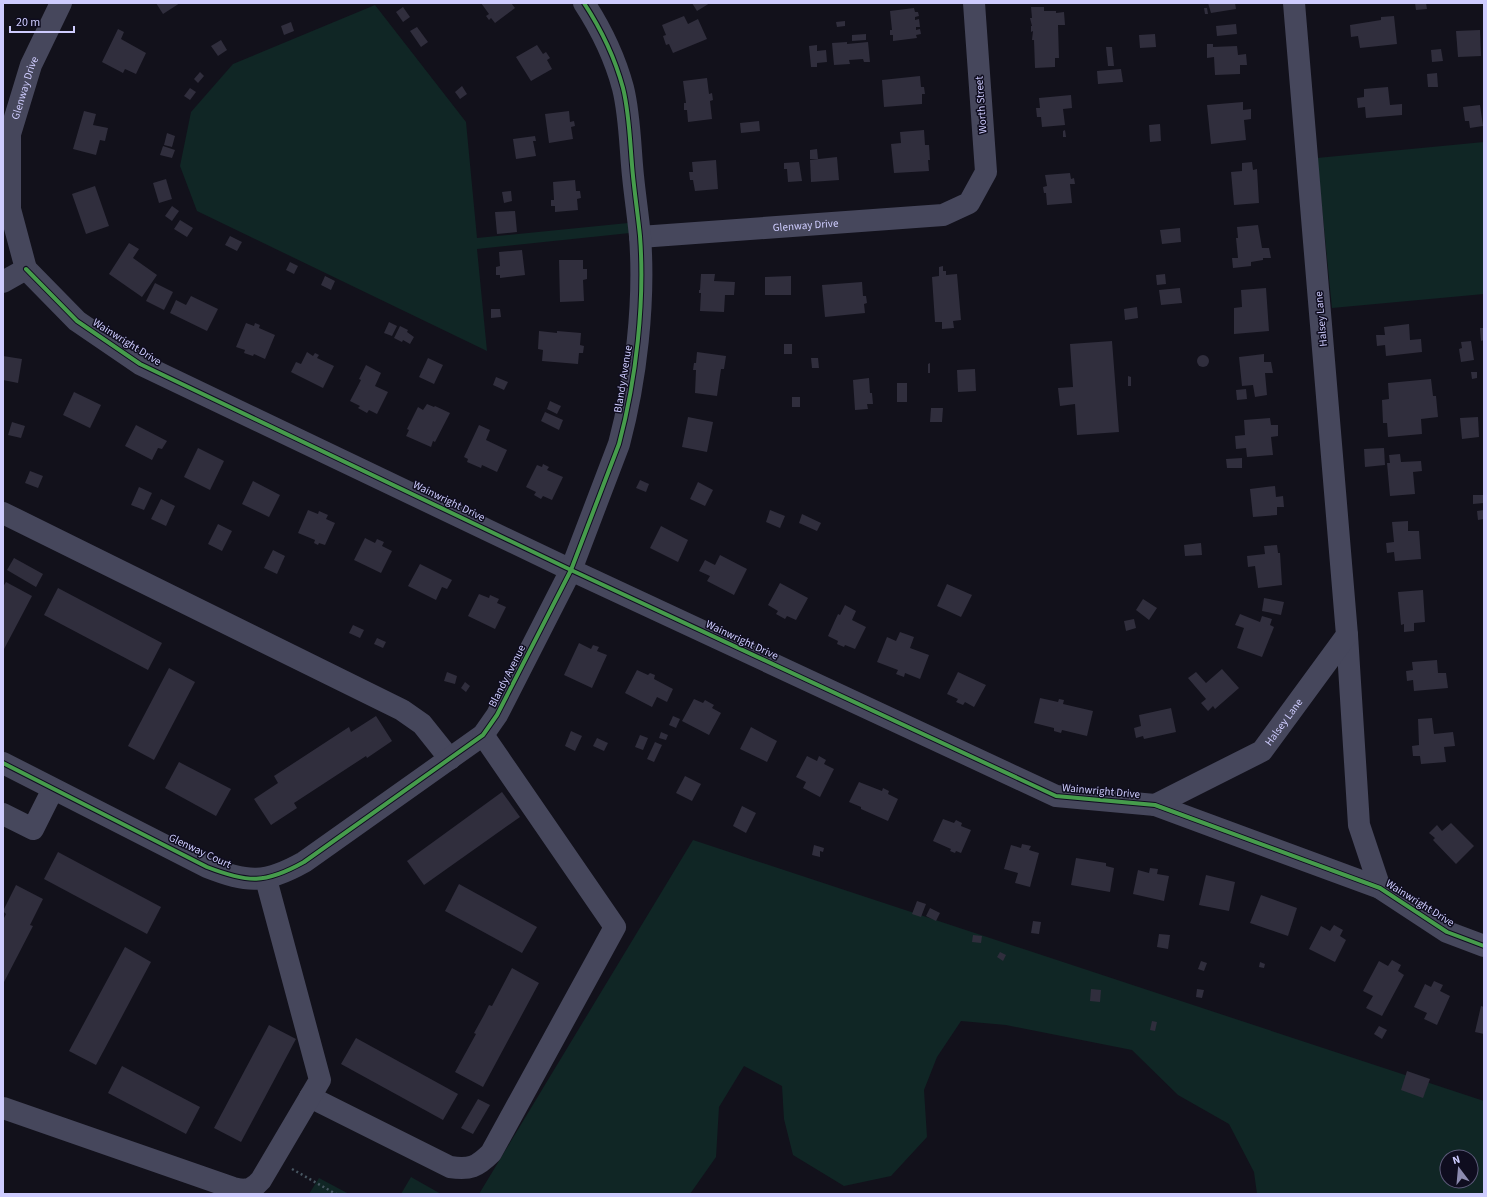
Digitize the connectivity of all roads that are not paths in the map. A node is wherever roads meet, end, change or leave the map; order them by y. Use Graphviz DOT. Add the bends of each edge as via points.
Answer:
graph roads {
  1 [pos="61,3"];
  2 [pos="584,3"];
  3 [pos="974,3"];
  4 [pos="1294,3"];
  5 [pos="969,203"];
  6 [pos="640,237"];
  7 [pos="26,269"];
  8 [pos="3,282"];
  9 [pos="3,513"];
  10 [pos="571,570"];
  11 [pos="1347,636"];
  12 [pos="484,735"];
  13 [pos="450,759"];
  14 [pos="3,764"];
  15 [pos="53,789"];
  16 [pos="1155,805"];
  17 [pos="3,814"];
  18 [pos="266,879"];
  19 [pos="1380,888"];
  20 [pos="1484,946"];
  21 [pos="310,1096"];
  22 [pos="3,1108"];
  1 -- 7 [label="street, Glenway Drive" via="31,65 10,134 10,209"];
  2 -- 6 [label="street, Blandy Avenue" via="598,25 623,89"];
  3 -- 5 [label="street, Worth Street" via="986,172"];
  4 -- 11 [label="street, Halsey Lane"];
  5 -- 6 [label="street, Glenway Drive" via="943,215"];
  6 -- 10 [label="street, Blandy Avenue" via="638,336 625,424 613,464"];
  7 -- 8 [label="street"];
  7 -- 10 [label="street, Wainwright Drive" via="77,322 140,364"];
  9 -- 13 [label="street" via="402,710 422,724"];
  10 -- 12 [label="street, Blandy Avenue" via="497,715"];
  10 -- 16 [label="street, Wainwright Drive" via="1056,796"];
  11 -- 16 [label="street, Halsey Lane" via="1262,751"];
  11 -- 19 [label="street, Halsey Lane" via="1359,825"];
  12 -- 13 [label="street, Glenway Court"];
  12 -- 21 [label="street" via="615,927 492,1153 474,1167 450,1167"];
  13 -- 18 [label="street, Glenway Court" via="304,862"];
  14 -- 15 [label="street, Glenway Court"];
  15 -- 17 [label="street" via="33,829"];
  15 -- 18 [label="street, Glenway Court" via="207,867 233,877"];
  16 -- 19 [label="street, Wainwright Drive"];
  18 -- 21 [label="street" via="320,1080"];
  19 -- 20 [label="street, Wainwright Drive" via="1447,932"];
  21 -- 22 [label="street" via="256,1185 242,1190"];
}
